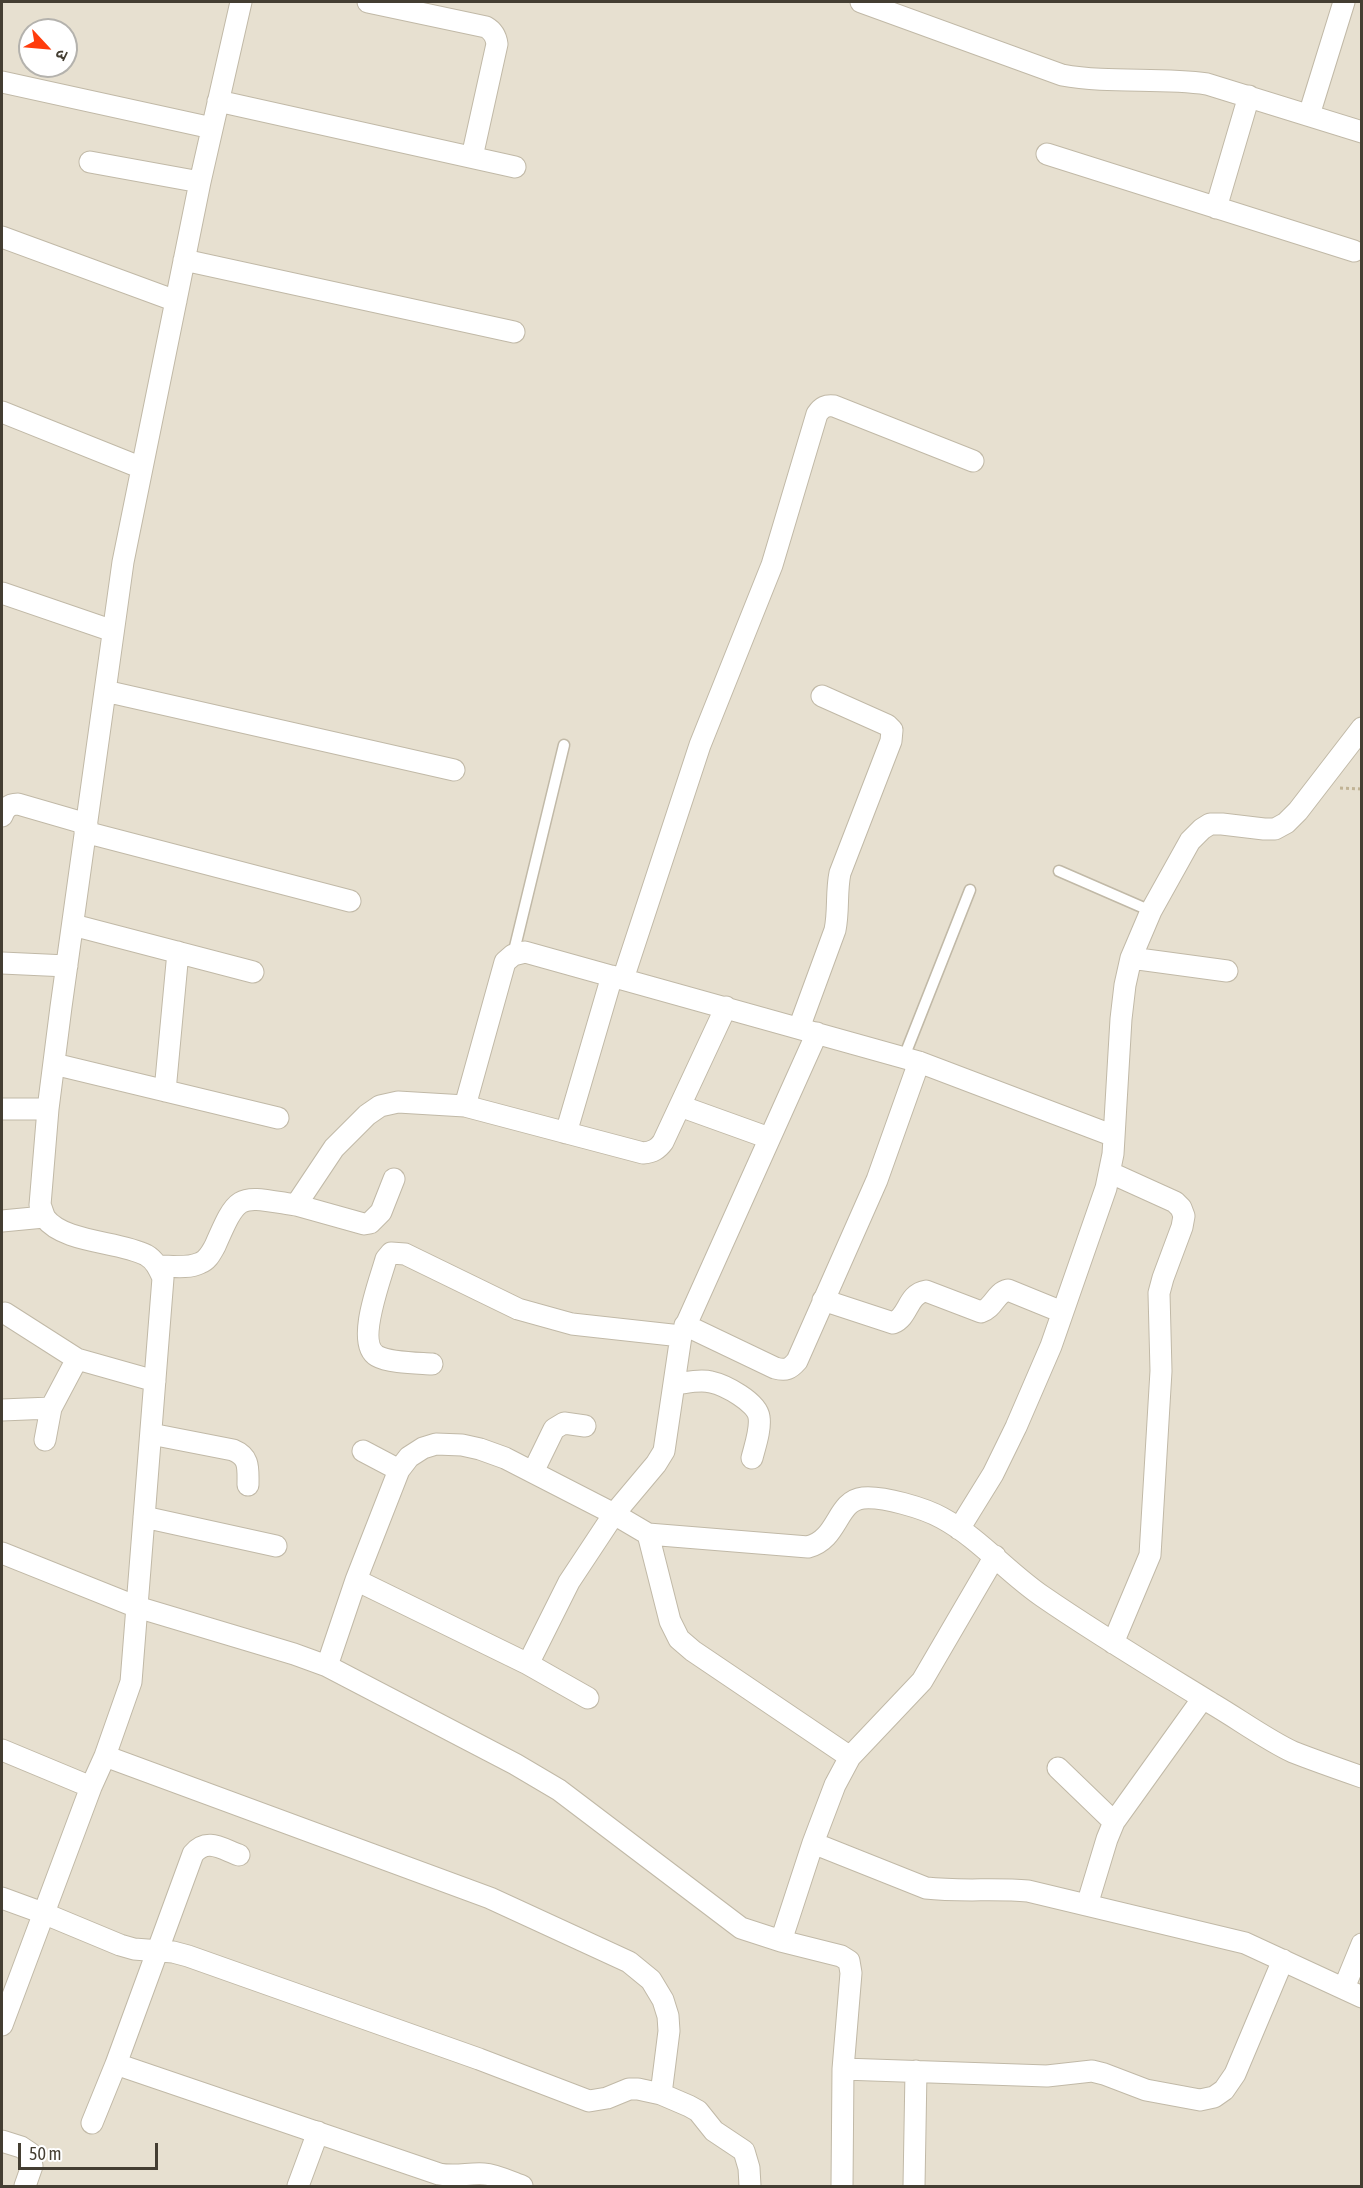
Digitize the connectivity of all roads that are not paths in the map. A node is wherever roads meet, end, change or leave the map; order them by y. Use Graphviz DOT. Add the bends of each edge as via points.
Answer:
graph roads {
  1 [pos="241,2"];
  2 [pos="368,2"];
  3 [pos="861,2"];
  4 [pos="1344,2"];
  5 [pos="2,82"];
  6 [pos="1249,96"];
  7 [pos="218,101"];
  8 [pos="1309,115"];
  9 [pos="212,128"];
  10 [pos="1362,132"];
  11 [pos="1047,154"];
  12 [pos="472,157"];
  13 [pos="90,162"];
  14 [pos="514,167"];
  15 [pos="200,182"];
  16 [pos="1216,207"];
  17 [pos="2,237"];
  18 [pos="1354,251"];
  19 [pos="184,260"];
  20 [pos="176,301"];
  21 [pos="514,332"];
  22 [pos="2,412"];
  23 [pos="973,461"];
  24 [pos="142,468"];
  25 [pos="2,593"];
  26 [pos="113,631"];
  27 [pos="105,691"];
  28 [pos="822,696"];
  29 [pos="1362,728"];
  30 [pos="564,745"];
  31 [pos="454,770"];
  32 [pos="2,816"];
  33 [pos="86,828"];
  34 [pos="1059,871"];
  35 [pos="970,890"];
  36 [pos="350,901"];
  37 [pos="1151,911"];
  38 [pos="73,925"];
  39 [pos="178,952"];
  40 [pos="513,955"];
  41 [pos="1131,958"];
  42 [pos="2,963"];
  43 [pos="67,966"];
  44 [pos="1227,971"];
  45 [pos="253,972"];
  46 [pos="618,978"];
  47 [pos="726,1007"];
  48 [pos="808,1030"];
  49 [pos="911,1060"];
  50 [pos="54,1064"];
  51 [pos="165,1091"];
  52 [pos="465,1106"];
  53 [pos="680,1106"];
  54 [pos="2,1109"];
  55 [pos="48,1109"];
  56 [pos="278,1118"];
  57 [pos="566,1133"];
  58 [pos="1114,1136"];
  59 [pos="769,1138"];
  60 [pos="1111,1173"];
  61 [pos="394,1179"];
  62 [pos="296,1205"];
  63 [pos="44,1217"];
  64 [pos="2,1221"];
  65 [pos="158,1266"];
  66 [pos="824,1300"];
  67 [pos="1062,1311"];
  68 [pos="5,1313"];
  69 [pos="683,1331"];
  70 [pos="77,1359"];
  71 [pos="432,1364"];
  72 [pos="155,1381"];
  73 [pos="674,1384"];
  74 [pos="51,1408"];
  75 [pos="2,1410"];
  76 [pos="585,1426"];
  77 [pos="151,1434"];
  78 [pos="45,1440"];
  79 [pos="363,1451"];
  80 [pos="752,1458"];
  81 [pos="399,1470"];
  82 [pos="533,1472"];
  83 [pos="248,1485"];
  84 [pos="614,1514"];
  85 [pos="144,1517"];
  86 [pos="959,1529"];
  87 [pos="648,1534"];
  88 [pos="276,1546"];
  89 [pos="2,1553"];
  90 [pos="995,1556"];
  91 [pos="356,1580"];
  92 [pos="137,1607"];
  93 [pos="1113,1643"];
  94 [pos="528,1664"];
  95 [pos="327,1666"];
  96 [pos="588,1698"];
  97 [pos="1203,1698"];
  98 [pos="2,1750"];
  99 [pos="105,1756"];
  100 [pos="850,1757"];
  101 [pos="1058,1768"];
  102 [pos="1362,1777"];
  103 [pos="91,1787"];
  104 [pos="1114,1822"];
  105 [pos="813,1843"];
  106 [pos="239,1855"];
  107 [pos="2,1898"];
  108 [pos="1087,1905"];
  109 [pos="44,1913"];
  110 [pos="781,1941"];
  111 [pos="1362,1944"];
  112 [pos="159,1950"];
  113 [pos="1282,1960"];
  114 [pos="8,1986"];
  115 [pos="1353,1993"];
  116 [pos="2,2025"];
  117 [pos="116,2064"];
  118 [pos="843,2069"];
  119 [pos="915,2071"];
  120 [pos="661,2094"];
  121 [pos="92,2123"];
  122 [pos="318,2132"];
  123 [pos="2,2141"];
  124 [pos="25,2187"];
  125 [pos="298,2187"];
  126 [pos="522,2187"];
  127 [pos="750,2187"];
  128 [pos="842,2187"];
  129 [pos="914,2187"];
  1 -- 7 [label="street"];
  2 -- 12 [label="street" via="492,30 497,44"];
  3 -- 6 [label="street" via="1062,75 1096,80 1191,82"];
  4 -- 8 [label="street"];
  5 -- 9 [label="street"];
  6 -- 8 [label="street"];
  6 -- 16 [label="street"];
  7 -- 9 [label="street"];
  7 -- 12 [label="street"];
  8 -- 10 [label="street"];
  9 -- 15 [label="street"];
  11 -- 16 [label="street"];
  12 -- 14 [label="street"];
  13 -- 15 [label="street"];
  15 -- 19 [label="street"];
  16 -- 18 [label="street"];
  17 -- 20 [label="street"];
  19 -- 20 [label="street"];
  19 -- 21 [label="street"];
  20 -- 24 [label="street"];
  22 -- 24 [label="street"];
  23 -- 46 [label="street" via="834,406 821,408 776,554 700,745"];
  24 -- 26 [label="street"];
  25 -- 26 [label="street"];
  26 -- 27 [label="street"];
  27 -- 31 [label="street"];
  27 -- 33 [label="street"];
  28 -- 48 [label="street" via="892,730 840,873 835,930"];
  29 -- 37 [label="street" via="1286,823 1264,830 1222,824 1202,829 1191,841"];
  30 -- 40 [label="lane"];
  32 -- 33 [label="street" via="11,804 18,804"];
  33 -- 36 [label="street"];
  33 -- 38 [label="street"];
  34 -- 37 [label="lane"];
  35 -- 49 [label="lane"];
  37 -- 41 [label="street"];
  38 -- 39 [label="street"];
  38 -- 43 [label="street"];
  39 -- 45 [label="street"];
  39 -- 51 [label="street"];
  40 -- 46 [label="street" via="525,952"];
  40 -- 52 [label="street" via="505,962"];
  41 -- 44 [label="street"];
  41 -- 58 [label="street" via="1121,1019"];
  42 -- 43 [label="street"];
  43 -- 50 [label="street"];
  46 -- 47 [label="street"];
  46 -- 57 [label="street"];
  47 -- 48 [label="street"];
  47 -- 53 [label="street"];
  48 -- 49 [label="street"];
  48 -- 59 [label="street"];
  49 -- 58 [label="street"];
  49 -- 66 [label="street" via="877,1180"];
  50 -- 51 [label="street"];
  50 -- 55 [label="street"];
  51 -- 56 [label="street"];
  52 -- 57 [label="street"];
  52 -- 62 [label="street" via="398,1102 380,1106 334,1148"];
  53 -- 57 [label="street" via="663,1142 651,1152"];
  53 -- 59 [label="street"];
  54 -- 55 [label="street"];
  55 -- 63 [label="street" via="40,1204"];
  58 -- 60 [label="street"];
  59 -- 69 [label="street"];
  60 -- 67 [label="street"];
  60 -- 93 [label="street" via="1175,1202 1184,1216 1159,1293 1161,1371 1150,1554"];
  61 -- 62 [label="street" via="381,1212 370,1223"];
  62 -- 65 [label="street" via="247,1199 229,1213 210,1255 202,1263"];
  63 -- 64 [label="street"];
  63 -- 65 [label="street" via="68,1233 147,1256"];
  65 -- 72 [label="street" via="163,1289"];
  66 -- 67 [label="street" via="893,1323 899,1321 919,1292 926,1291 981,1312 1002,1291 1008,1290"];
  66 -- 69 [label="street" via="790,1369 775,1368"];
  67 -- 86 [label="street" via="1016,1427"];
  68 -- 70 [label="street"];
  69 -- 71 [label="street" via="572,1324 518,1309 405,1254 391,1253 368,1323 371,1350 385,1359"];
  69 -- 73 [label="street"];
  70 -- 72 [label="street"];
  70 -- 74 [label="street"];
  72 -- 77 [label="street"];
  73 -- 80 [label="street" via="712,1382 752,1403 760,1419"];
  73 -- 84 [label="street" via="664,1451"];
  74 -- 75 [label="street"];
  74 -- 78 [label="street"];
  76 -- 82 [label="street" via="564,1423 554,1429"];
  77 -- 83 [label="street" via="240,1453 248,1463"];
  77 -- 85 [label="street"];
  79 -- 81 [label="street"];
  81 -- 82 [label="street" via="409,1457 436,1444 480,1449"];
  81 -- 91 [label="street"];
  82 -- 84 [label="street"];
  84 -- 87 [label="street"];
  84 -- 94 [label="street" via="569,1582"];
  85 -- 88 [label="street"];
  85 -- 92 [label="street"];
  86 -- 87 [label="street" via="923,1509 863,1498 842,1511 819,1544 808,1547"];
  86 -- 90 [label="street"];
  87 -- 100 [label="street" via="670,1621 679,1639"];
  89 -- 92 [label="street"];
  90 -- 93 [label="street" via="1040,1595"];
  90 -- 100 [label="street" via="922,1681"];
  91 -- 94 [label="street"];
  91 -- 95 [label="street"];
  92 -- 95 [label="street"];
  92 -- 99 [label="street" via="130,1682"];
  93 -- 97 [label="street"];
  94 -- 96 [label="street"];
  95 -- 110 [label="street" via="559,1790 732,1922"];
  97 -- 102 [label="street" via="1292,1751"];
  97 -- 104 [label="street"];
  98 -- 103 [label="street"];
  99 -- 103 [label="street"];
  99 -- 120 [label="street" via="490,1898 629,1962 651,1980 668,2016"];
  100 -- 105 [label="street"];
  101 -- 104 [label="street"];
  103 -- 109 [label="street"];
  104 -- 108 [label="street"];
  105 -- 108 [label="street" via="926,1888 1028,1891"];
  105 -- 110 [label="street"];
  106 -- 112 [label="street" via="199,1846"];
  107 -- 109 [label="street"];
  108 -- 113 [label="street" via="1245,1943"];
  109 -- 112 [label="street" via="120,1945"];
  109 -- 114 [label="street"];
  110 -- 118 [label="street" via="849,1961"];
  111 -- 115 [label="street"];
  112 -- 117 [label="street"];
  112 -- 120 [label="street" via="188,1956 589,2101 629,2090"];
  113 -- 115 [label="street"];
  113 -- 119 [label="street" via="1235,2074 1214,2097 1200,2100 1146,2090 1092,2071 1047,2076"];
  114 -- 116 [label="street"];
  117 -- 121 [label="street"];
  117 -- 122 [label="street"];
  118 -- 119 [label="street"];
  118 -- 128 [label="street"];
  119 -- 129 [label="street"];
  120 -- 127 [label="street" via="698,2111 714,2131 744,2151"];
  122 -- 125 [label="street"];
  122 -- 126 [label="street" via="439,2174 493,2175"];
  123 -- 124 [label="street" via="30,2153 32,2166"];
}
